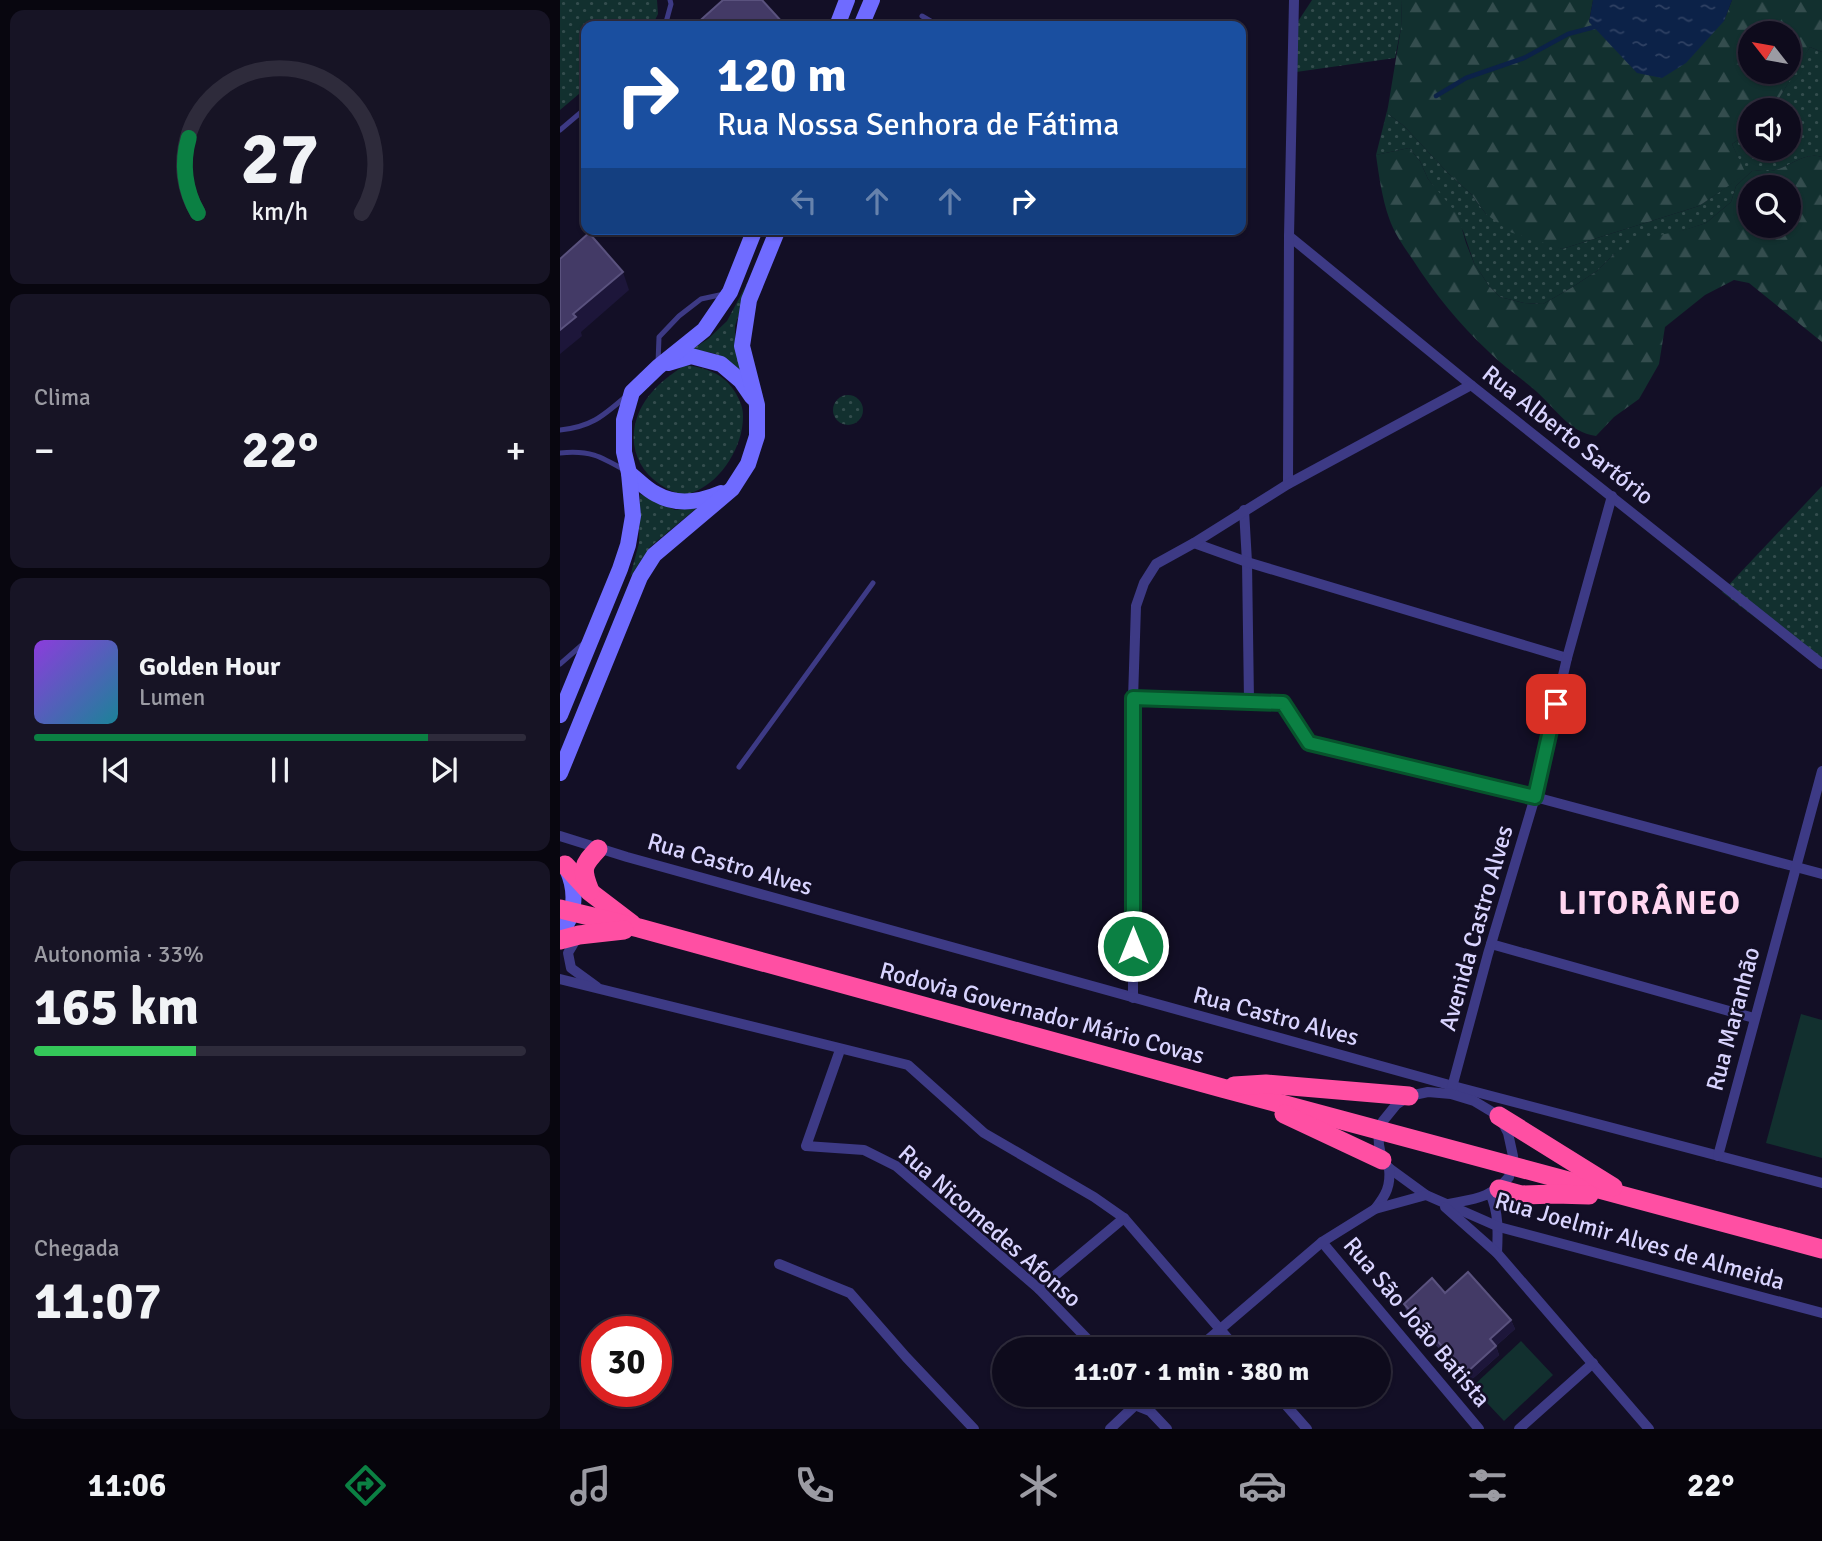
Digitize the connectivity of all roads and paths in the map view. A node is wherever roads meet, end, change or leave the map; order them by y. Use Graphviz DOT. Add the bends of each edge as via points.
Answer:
graph roads {
  1 [pos="670,0"];
  2 [pos="847,0"];
  3 [pos="872,0"];
  4 [pos="1294,0"];
  5 [pos="922,16"];
  6 [pos="666,21"];
  7 [pos="839,21"];
  8 [pos="863,21"];
  9 [pos="930,21"];
  10 [pos="581,112"];
  11 [pos="560,130"];
  12 [pos="753,235"];
  13 [pos="776,235"];
  14 [pos="1289,236"];
  15 [pos="730,292"];
  16 [pos="658,367"];
  17 [pos="1471,385"];
  18 [pos="632,392"];
  19 [pos="757,405"];
  20 [pos="560,430"];
  21 [pos="560,453"];
  22 [pos="629,473"];
  23 [pos="1288,484"];
  24 [pos="732,489"];
  25 [pos="1612,496"];
  26 [pos="1244,510"];
  27 [pos="1194,543"];
  28 [pos="1247,562"];
  29 [pos="873,583"];
  30 [pos="593,636"];
  31 [pos="1567,658"];
  32 [pos="560,664"];
  33 [pos="1822,664"];
  34 [pos="1133,698"];
  35 [pos="1249,701"];
  36 [pos="560,715"];
  37 [pos="739,767"];
  38 [pos="1822,771"];
  39 [pos="560,773"];
  40 [pos="1535,797"];
  41 [pos="560,836"];
  42 [pos="598,849"];
  43 [pos="563,862"];
  44 [pos="1796,867"];
  45 [pos="1822,874"];
  46 [pos="590,892"];
  47 [pos="566,910"];
  48 [pos="639,928"];
  49 [pos="566,936"];
  50 [pos="1491,944"];
  51 [pos="560,979"];
  52 [pos="603,990"];
  53 [pos="1133,998"];
  54 [pos="1755,1018"];
  55 [pos="841,1050"];
  56 [pos="1222,1088"];
  57 [pos="1452,1090"];
  58 [pos="1409,1096"];
  59 [pos="1499,1115"];
  60 [pos="1378,1129"];
  61 [pos="1718,1156"];
  62 [pos="1385,1164"];
  63 [pos="1512,1166"];
  64 [pos="1822,1183"];
  65 [pos="1495,1191"];
  66 [pos="1426,1195"];
  67 [pos="1628,1197"];
  68 [pos="1443,1202"];
  69 [pos="1375,1209"];
  70 [pos="1124,1218"];
  71 [pos="1499,1227"];
  72 [pos="1322,1242"];
  73 [pos="1822,1249"];
  74 [pos="1497,1253"];
  75 [pos="779,1264"];
  76 [pos="1039,1290"];
  77 [pos="1822,1313"];
  78 [pos="1220,1329"];
  79 [pos="1085,1337"];
  80 [pos="1211,1337"];
  81 [pos="1227,1337"];
  82 [pos="1593,1363"];
  83 [pos="1132,1407"];
  84 [pos="1148,1407"];
  85 [pos="1288,1407"];
  86 [pos="974,1429"];
  87 [pos="1110,1429"];
  88 [pos="1167,1429"];
  89 [pos="1307,1429"];
  90 [pos="1479,1429"];
  91 [pos="1520,1429"];
  92 [pos="1649,1429"];
  1 -- 6 [label="lane"];
  2 -- 7 [label="main road"];
  3 -- 8 [label="main road"];
  4 -- 14 [label="street"];
  5 -- 9 [label="lane"];
  10 -- 11 [label="lane"];
  12 -- 15 [label="main road"];
  13 -- 19 [label="main road" via="749,300 742,346"];
  14 -- 17 [label="street, Rua Alberto Sartório"];
  14 -- 23 [label="street"];
  15 -- 16 [label="main road" via="704,330"];
  15 -- 16 [label="lane" via="701,299 659,337"];
  16 -- 18 [label="main road"];
  16 -- 19 [label="main road" via="691,356 721,364 741,381"];
  17 -- 23 [label="street"];
  17 -- 25 [label="street, Rua Alberto Sartório"];
  18 -- 20 [label="lane" via="580,428"];
  18 -- 22 [label="main road" via="624,419"];
  19 -- 24 [label="main road" via="757,436 748,464"];
  21 -- 22 [label="lane" via="600,456"];
  22 -- 24 [label="main road" via="656,495 681,503 706,500"];
  22 -- 30 [label="main road" via="633,516 628,545"];
  23 -- 26 [label="street"];
  24 -- 39 [label="main road" via="654,555 640,577"];
  25 -- 31 [label="street, Avenida Castro Alves"];
  25 -- 33 [label="street, Rua Alberto Sartório"];
  26 -- 27 [label="street"];
  26 -- 28 [label="street"];
  27 -- 28 [label="street"];
  27 -- 34 [label="street" via="1156,564 1144,583 1136,606"];
  28 -- 31 [label="street"];
  28 -- 35 [label="street"];
  29 -- 37 [label="lane"];
  30 -- 32 [label="lane"];
  30 -- 36 [label="main road"];
  31 -- 40 [label="street, Avenida Castro Alves"];
  34 -- 35 [label="street"];
  34 -- 53 [label="street"];
  35 -- 40 [label="street" via="1283,703 1309,743"];
  38 -- 44 [label="street, Rua Maranhão"];
  40 -- 44 [label="street"];
  40 -- 50 [label="street, Avenida Castro Alves"];
  41 -- 42 [label="street, Rua Castro Alves"];
  42 -- 46 [label="highway" via="586,862 584,876"];
  42 -- 53 [label="street, Rua Castro Alves"];
  43 -- 46 [label="highway"];
  43 -- 47 [label="main road" via="573,881 574,896"];
  44 -- 45 [label="street"];
  44 -- 54 [label="street, Rua Maranhão"];
  46 -- 48 [label="highway"];
  47 -- 48 [label="highway, Rodovia Governador Mário Covas"];
  47 -- 49 [label="main road"];
  48 -- 49 [label="highway"];
  48 -- 56 [label="highway, Rodovia Governador Mário Covas"];
  49 -- 52 [label="street" via="571,968"];
  50 -- 54 [label="street"];
  50 -- 57 [label="street, Avenida Castro Alves"];
  51 -- 52 [label="street"];
  52 -- 55 [label="street"];
  53 -- 57 [label="street, Rua Castro Alves"];
  54 -- 61 [label="street, Rua Maranhão"];
  55 -- 70 [label="street" via="908,1065 984,1133"];
  55 -- 76 [label="street, Rua Nicomedes Afonso" via="806,1146 864,1150 896,1166"];
  56 -- 58 [label="highway" via="1266,1084"];
  56 -- 60 [label="highway, Rodovia Governador Mário Covas"];
  56 -- 62 [label="highway"];
  57 -- 58 [label="street"];
  57 -- 59 [label="street"];
  57 -- 61 [label="street, Rua Castro Alves"];
  58 -- 60 [label="street"];
  59 -- 63 [label="street" via="1508,1133"];
  59 -- 67 [label="highway"];
  60 -- 62 [label="street"];
  60 -- 63 [label="highway, Rodovia Governador Mário Covas"];
  61 -- 64 [label="street, Rua Castro Alves"];
  62 -- 66 [label="street"];
  62 -- 69 [label="street" via="1389,1188"];
  63 -- 65 [label="street" via="1509,1178"];
  63 -- 67 [label="highway, Rodovia Governador Mário Covas"];
  65 -- 67 [label="highway"];
  65 -- 68 [label="street"];
  65 -- 71 [label="street"];
  66 -- 68 [label="street"];
  66 -- 69 [label="street"];
  67 -- 73 [label="highway, Rodovia Governador Mário Covas"];
  68 -- 71 [label="street, Rua Joelmir Alves de Almeida"];
  68 -- 74 [label="street"];
  69 -- 72 [label="street"];
  70 -- 76 [label="street"];
  70 -- 78 [label="street"];
  71 -- 74 [label="street"];
  71 -- 77 [label="street, Rua Joelmir Alves de Almeida"];
  72 -- 78 [label="street"];
  72 -- 90 [label="street, Rua São João Batista"];
  74 -- 82 [label="street"];
  75 -- 86 [label="street" via="850,1293"];
  76 -- 79 [label="street, Rua Nicomedes Afonso"];
  78 -- 80 [label="street"];
  78 -- 81 [label="street"];
  82 -- 91 [label="street"];
  82 -- 92 [label="street"];
  83 -- 87 [label="street"];
  84 -- 88 [label="street"];
  85 -- 89 [label="street"];
}
